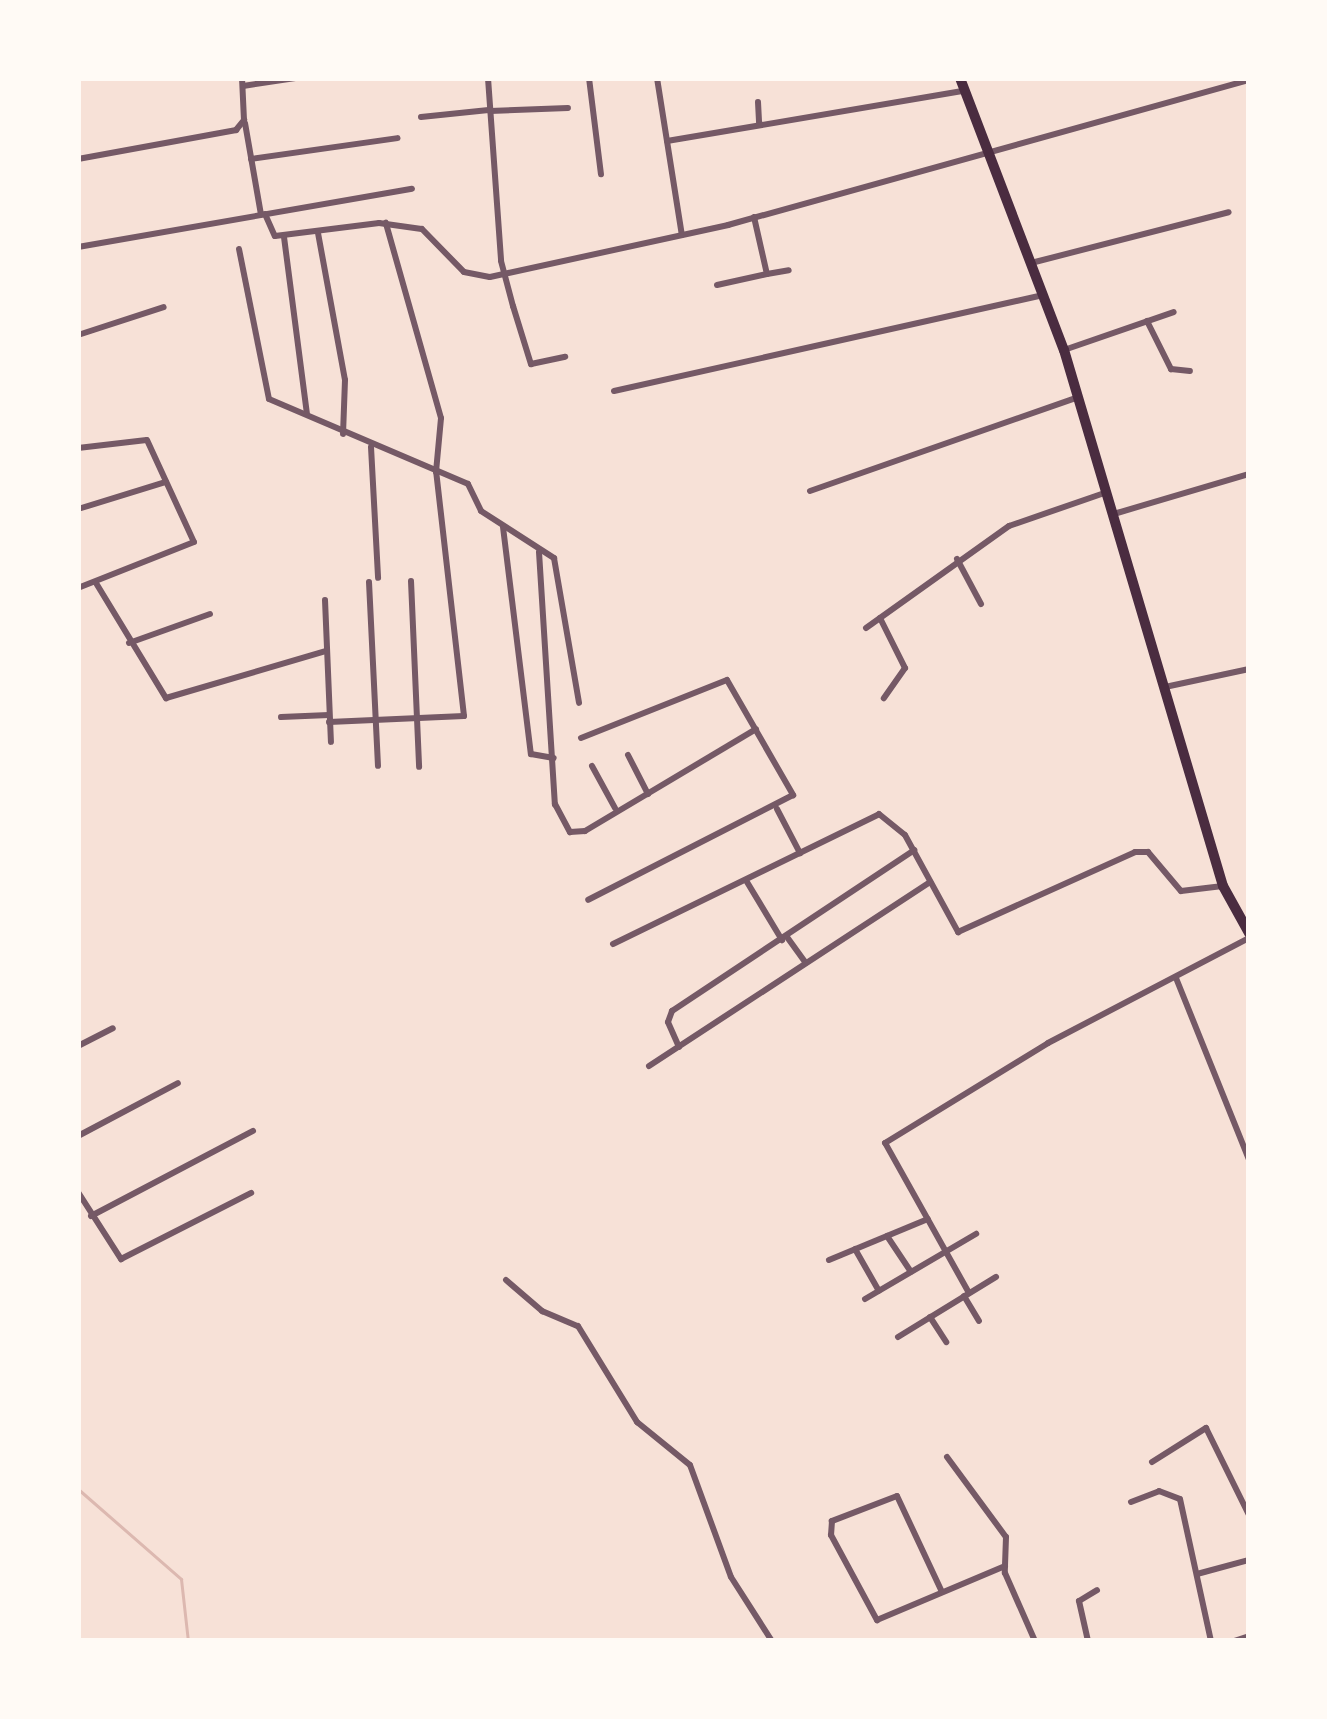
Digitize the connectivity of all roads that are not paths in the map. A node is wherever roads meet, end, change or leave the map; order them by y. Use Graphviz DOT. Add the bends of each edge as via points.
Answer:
graph roads {
  1 [pos="295,78"];
  2 [pos="488,78"];
  3 [pos="589,78"];
  4 [pos="657,78"];
  5 [pos="1249,80"];
  6 [pos="243,82"];
  7 [pos="962,85"];
  8 [pos="758,102"];
  9 [pos="568,108"];
  10 [pos="490,110"];
  11 [pos="421,117"];
  12 [pos="244,120"];
  13 [pos="759,124"];
  14 [pos="398,138"];
  15 [pos="667,141"];
  16 [pos="987,151"];
  17 [pos="78,159"];
  18 [pos="250,159"];
  19 [pos="601,174"];
  20 [pos="412,189"];
  21 [pos="1229,212"];
  22 [pos="263,215"];
  23 [pos="754,217"];
  24 [pos="386,223"];
  25 [pos="318,233"];
  26 [pos="682,235"];
  27 [pos="284,237"];
  28 [pos="78,247"];
  29 [pos="239,250"];
  30 [pos="1031,263"];
  31 [pos="789,270"];
  32 [pos="504,274"];
  33 [pos="767,274"];
  34 [pos="717,285"];
  35 [pos="1044,295"];
  36 [pos="164,307"];
  37 [pos="1174,311"];
  38 [pos="1147,321"];
  39 [pos="78,335"];
  40 [pos="1064,350"];
  41 [pos="565,357"];
  42 [pos="1190,371"];
  43 [pos="614,391"];
  44 [pos="1080,397"];
  45 [pos="307,414"];
  46 [pos="343,434"];
  47 [pos="371,447"];
  48 [pos="78,448"];
  49 [pos="436,472"];
  50 [pos="1249,474"];
  51 [pos="167,482"];
  52 [pos="810,490"];
  53 [pos="1110,491"];
  54 [pos="78,509"];
  55 [pos="1117,513"];
  56 [pos="503,527"];
  57 [pos="539,549"];
  58 [pos="957,559"];
  59 [pos="411,581"];
  60 [pos="96,583"];
  61 [pos="78,588"];
  62 [pos="326,600"];
  63 [pos="981,604"];
  64 [pos="210,614"];
  65 [pos="880,618"];
  66 [pos="866,628"];
  67 [pos="129,643"];
  68 [pos="326,651"];
  69 [pos="1249,669"];
  70 [pos="1166,687"];
  71 [pos="884,698"];
  72 [pos="579,704"];
  73 [pos="281,717"];
  74 [pos="329,718"];
  75 [pos="417,718"];
  76 [pos="375,720"];
  77 [pos="756,729"];
  78 [pos="581,738"];
  79 [pos="331,742"];
  80 [pos="628,755"];
  81 [pos="554,758"];
  82 [pos="378,766"];
  83 [pos="592,766"];
  84 [pos="419,767"];
  85 [pos="648,794"];
  86 [pos="615,808"];
  87 [pos="777,808"];
  88 [pos="914,850"];
  89 [pos="800,853"];
  90 [pos="747,882"];
  91 [pos="930,882"];
  92 [pos="1223,886"];
  93 [pos="588,900"];
  94 [pos="1248,931"];
  95 [pos="785,938"];
  96 [pos="613,944"];
  97 [pos="806,963"];
  98 [pos="1176,978"];
  99 [pos="113,1028"];
  100 [pos="78,1046"];
  101 [pos="679,1047"];
  102 [pos="649,1066"];
  103 [pos="178,1084"];
  104 [pos="253,1131"];
  105 [pos="78,1136"];
  106 [pos="1246,1149"];
  107 [pos="1249,1160"];
  108 [pos="78,1192"];
  109 [pos="251,1193"];
  110 [pos="91,1216"];
  111 [pos="928,1219"];
  112 [pos="976,1234"];
  113 [pos="887,1236"];
  114 [pos="855,1249"];
  115 [pos="946,1251"];
  116 [pos="829,1260"];
  117 [pos="911,1272"];
  118 [pos="996,1277"];
  119 [pos="506,1280"];
  120 [pos="879,1291"];
  121 [pos="966,1294"];
  122 [pos="865,1299"];
  123 [pos="930,1317"];
  124 [pos="979,1321"];
  125 [pos="898,1337"];
  126 [pos="946,1342"];
  127 [pos="947,1457"];
  128 [pos="1152,1462"];
  129 [pos="1132,1502"];
  130 [pos="1249,1515"];
  131 [pos="1249,1560"];
  132 [pos="1004,1566"];
  133 [pos="1197,1574"];
  134 [pos="1097,1590"];
  135 [pos="942,1592"];
  136 [pos="1249,1636"];
  137 [pos="772,1641"];
  138 [pos="1035,1641"];
  139 [pos="1088,1641"];
  140 [pos="1210,1641"];
  141 [pos="1234,1641"];
  1 -- 6 [label="street"];
  2 -- 10 [label="street"];
  3 -- 19 [label="street"];
  4 -- 15 [label="street"];
  5 -- 16 [label="street"];
  6 -- 12 [label="street"];
  7 -- 13 [label="street"];
  7 -- 16 [label="highway"];
  8 -- 13 [label="street"];
  9 -- 10 [label="street"];
  10 -- 11 [label="street"];
  10 -- 32 [label="street"];
  12 -- 17 [label="street" via="232,132"];
  12 -- 18 [label="street"];
  13 -- 15 [label="street"];
  14 -- 18 [label="street"];
  15 -- 26 [label="street"];
  16 -- 23 [label="street"];
  16 -- 30 [label="highway"];
  18 -- 22 [label="street"];
  20 -- 22 [label="street"];
  21 -- 30 [label="street"];
  22 -- 27 [label="street" via="269,231"];
  22 -- 28 [label="street"];
  23 -- 26 [label="street"];
  23 -- 33 [label="street"];
  24 -- 25 [label="street"];
  24 -- 32 [label="street" via="422,229 464,272"];
  24 -- 49 [label="street" via="441,418"];
  25 -- 27 [label="street"];
  25 -- 46 [label="street" via="345,380"];
  26 -- 32 [label="street"];
  27 -- 45 [label="street"];
  29 -- 45 [label="street" via="267,396"];
  30 -- 35 [label="highway"];
  31 -- 33 [label="street"];
  32 -- 41 [label="street" via="531,364"];
  33 -- 34 [label="street"];
  35 -- 40 [label="highway"];
  35 -- 43 [label="street"];
  36 -- 39 [label="street"];
  37 -- 38 [label="street"];
  38 -- 40 [label="street"];
  38 -- 42 [label="street" via="1172,369"];
  40 -- 44 [label="highway"];
  44 -- 52 [label="street"];
  44 -- 53 [label="highway"];
  45 -- 46 [label="street"];
  46 -- 47 [label="street"];
  47 -- 49 [label="street"];
  47 -- 76 [label="street"];
  48 -- 51 [label="street" via="141,438"];
  49 -- 56 [label="street" via="468,484 481,511"];
  49 -- 75 [label="street" via="464,716"];
  50 -- 55 [label="street"];
  51 -- 54 [label="street"];
  51 -- 60 [label="street" via="194,547"];
  53 -- 55 [label="highway"];
  53 -- 58 [label="street" via="1027,518"];
  55 -- 70 [label="highway"];
  56 -- 57 [label="street"];
  56 -- 81 [label="street" via="530,754"];
  57 -- 72 [label="street" via="554,558"];
  57 -- 81 [label="street"];
  58 -- 63 [label="street"];
  58 -- 65 [label="street"];
  59 -- 75 [label="street"];
  60 -- 61 [label="street"];
  60 -- 67 [label="street"];
  62 -- 68 [label="street"];
  64 -- 67 [label="street"];
  65 -- 66 [label="street"];
  65 -- 71 [label="street" via="904,668"];
  67 -- 68 [label="street" via="159,694 174,699"];
  68 -- 74 [label="street"];
  69 -- 70 [label="street"];
  70 -- 92 [label="highway"];
  73 -- 74 [label="street"];
  74 -- 76 [label="street"];
  74 -- 79 [label="street"];
  75 -- 76 [label="street"];
  75 -- 84 [label="street"];
  76 -- 82 [label="street"];
  77 -- 78 [label="street" via="727,680"];
  77 -- 85 [label="street"];
  77 -- 87 [label="street" via="792,789"];
  80 -- 85 [label="street"];
  81 -- 86 [label="street" via="555,804 570,832 585,831"];
  83 -- 86 [label="street"];
  85 -- 86 [label="street"];
  87 -- 89 [label="street"];
  87 -- 93 [label="street"];
  88 -- 89 [label="street" via="879,814"];
  88 -- 91 [label="street"];
  88 -- 95 [label="street"];
  89 -- 90 [label="street"];
  90 -- 95 [label="street"];
  90 -- 96 [label="street"];
  91 -- 92 [label="street" via="961,933 1135,852 1148,852 1181,891"];
  91 -- 97 [label="street"];
  92 -- 94 [label="highway"];
  94 -- 98 [label="street"];
  95 -- 97 [label="street"];
  95 -- 101 [label="street" via="672,1011"];
  97 -- 101 [label="street"];
  98 -- 106 [label="street"];
  98 -- 111 [label="street" via="1048,1043 884,1143"];
  99 -- 100 [label="street"];
  101 -- 102 [label="street"];
  103 -- 105 [label="street"];
  104 -- 110 [label="street"];
  106 -- 107 [label="street"];
  108 -- 110 [label="street"];
  109 -- 110 [label="street" via="124,1259"];
  111 -- 113 [label="street"];
  111 -- 115 [label="street"];
  112 -- 115 [label="street"];
  113 -- 114 [label="street"];
  113 -- 117 [label="street"];
  114 -- 116 [label="street"];
  114 -- 120 [label="street"];
  115 -- 117 [label="street"];
  115 -- 121 [label="street"];
  117 -- 120 [label="street"];
  118 -- 121 [label="street"];
  119 -- 137 [label="street" via="542,1311 578,1326 637,1422 690,1466 731,1577"];
  120 -- 122 [label="street"];
  121 -- 123 [label="street"];
  121 -- 124 [label="street"];
  123 -- 125 [label="street"];
  123 -- 126 [label="street"];
  127 -- 132 [label="street" via="1000,1527"];
  128 -- 130 [label="street" via="1206,1428"];
  129 -- 133 [label="street" via="1159,1491 1176,1495"];
  131 -- 133 [label="street"];
  132 -- 135 [label="street"];
  132 -- 138 [label="street"];
  133 -- 140 [label="street"];
  134 -- 139 [label="street" via="1079,1601"];
  135 -- 135 [label="street" via="897,1496 832,1521 831,1535 877,1620"];
  136 -- 141 [label="street"];
}
